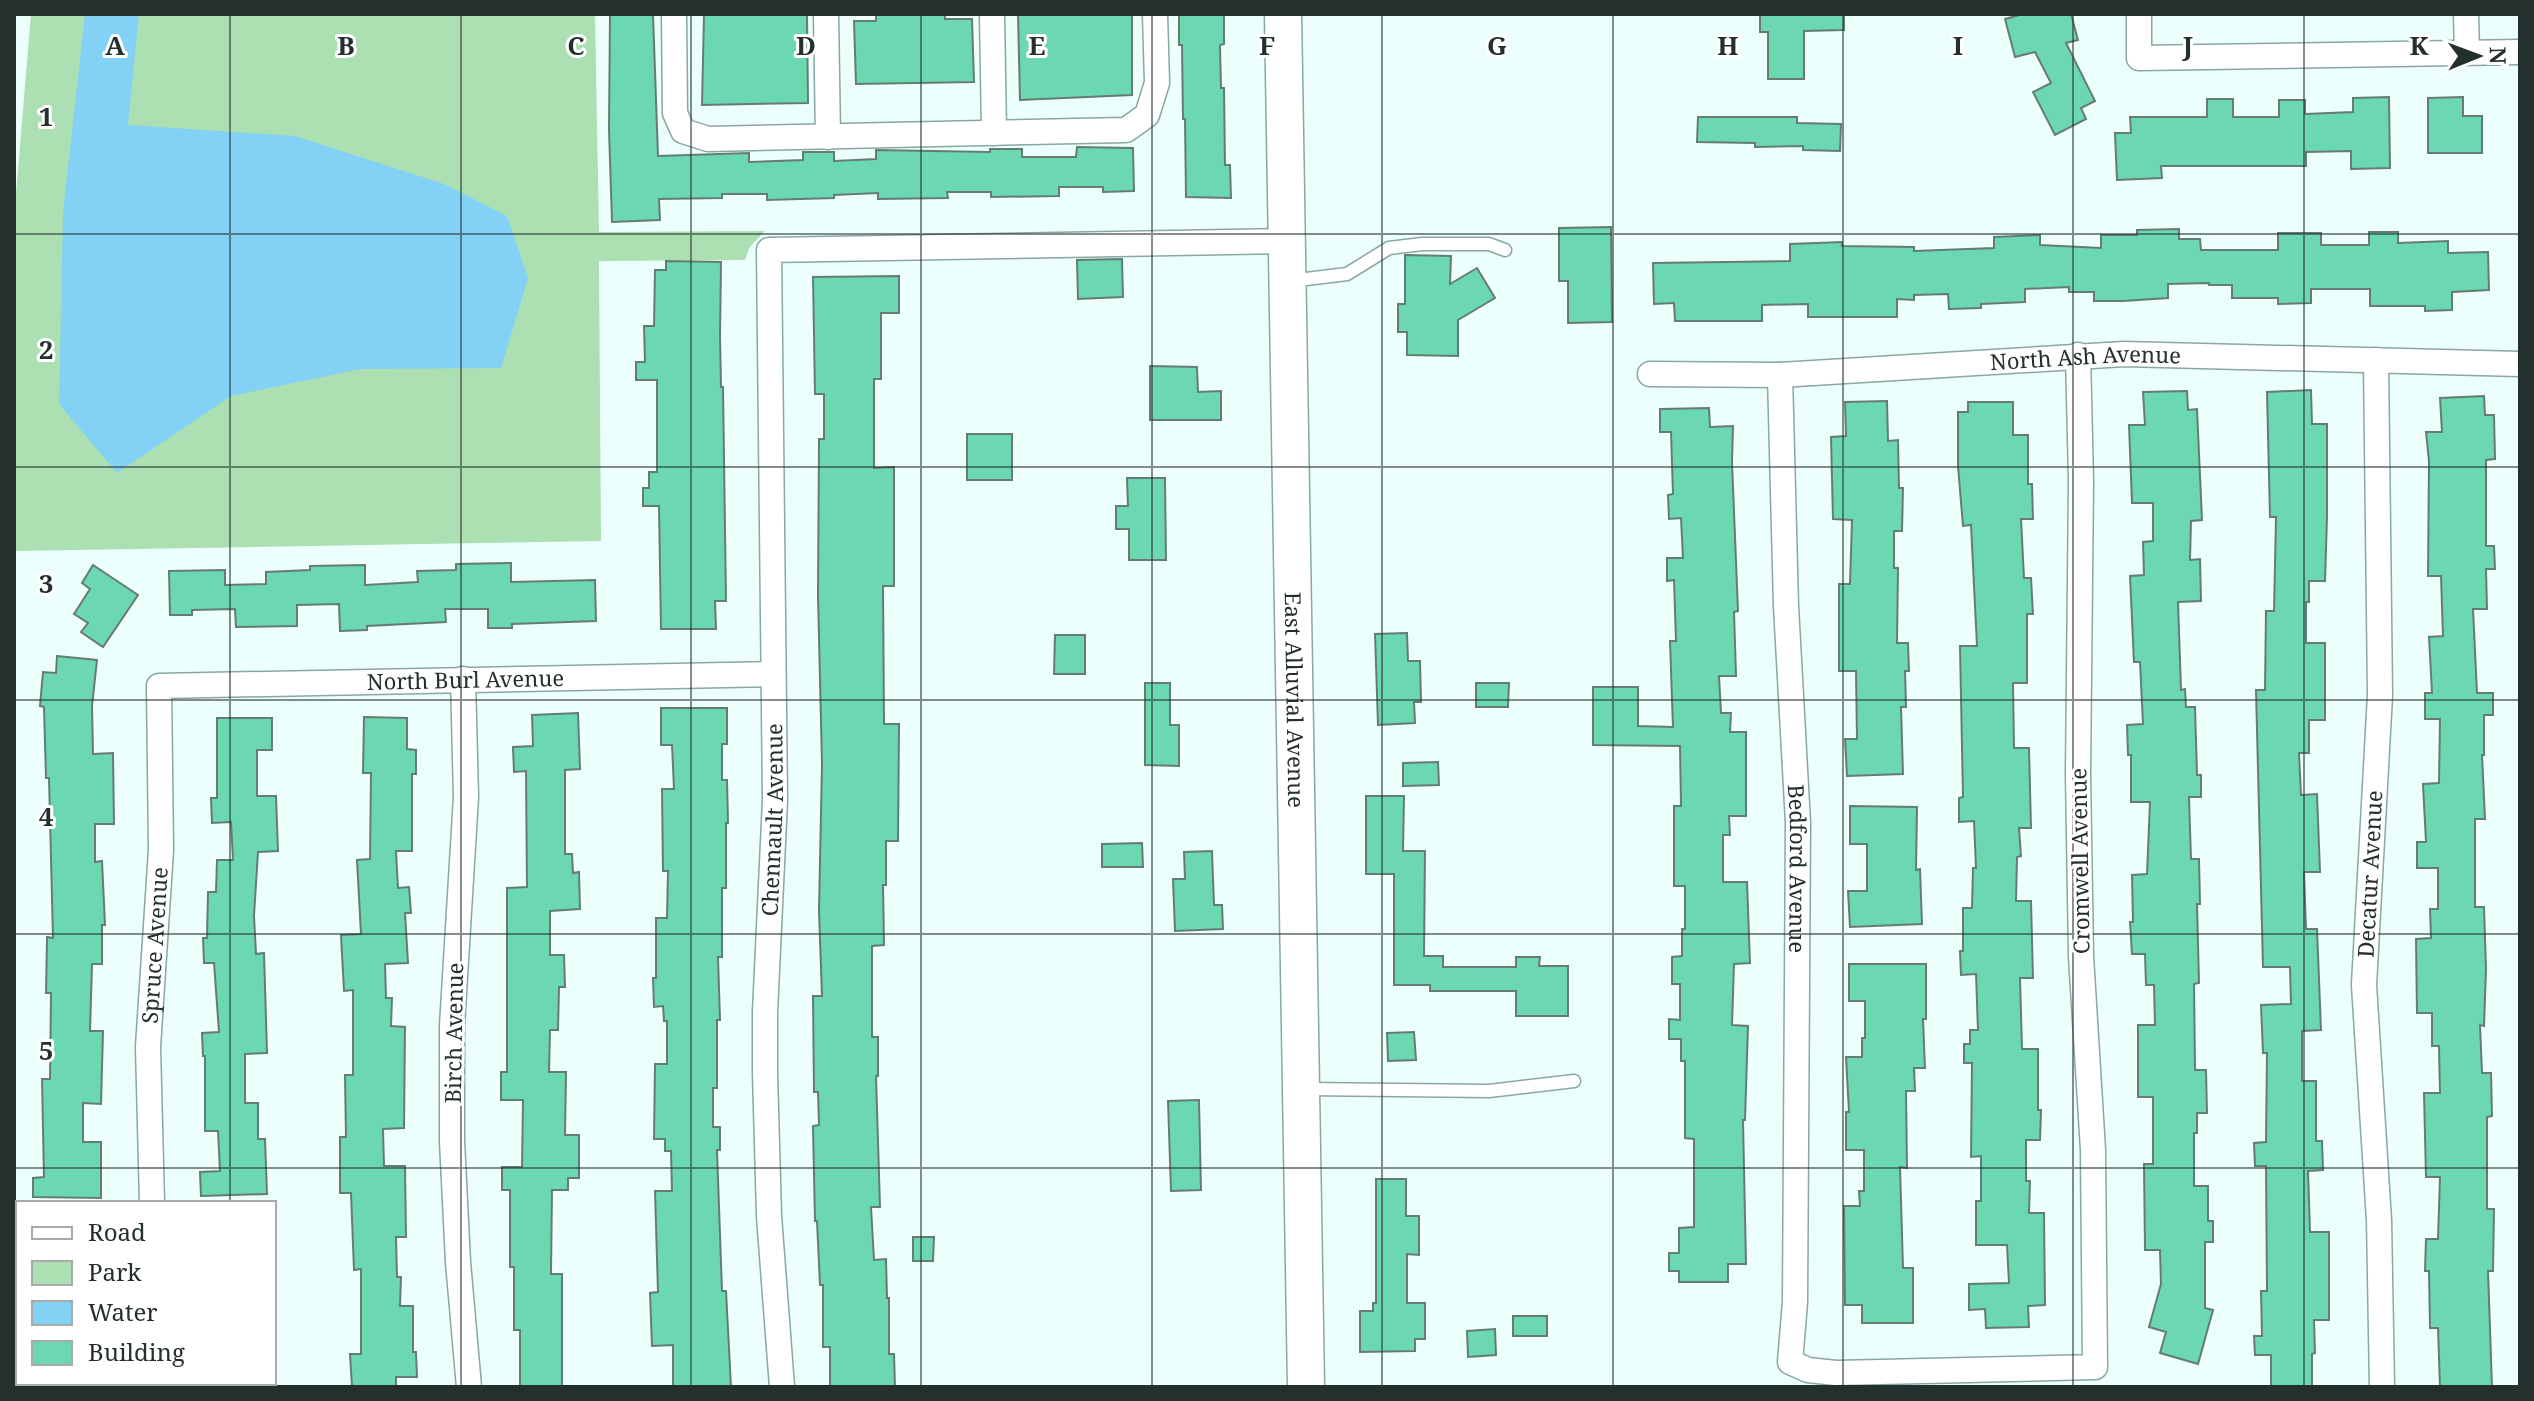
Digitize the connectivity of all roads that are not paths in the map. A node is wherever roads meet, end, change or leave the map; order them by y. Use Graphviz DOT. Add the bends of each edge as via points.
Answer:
graph roads {
  1 [pos="674,14"];
  2 [pos="826,14"];
  3 [pos="992,14"];
  4 [pos="1155,14"];
  5 [pos="1283,14"];
  6 [pos="2139,14"];
  7 [pos="2466,14"];
  8 [pos="2467,52"];
  9 [pos="2520,52"];
  10 [pos="994,133"];
  11 [pos="828,137"];
  12 [pos="1287,241"];
  13 [pos="1505,250"];
  14 [pos="1287,281"];
  15 [pos="2078,355"];
  16 [pos="2376,360"];
  17 [pos="2520,364"];
  18 [pos="1650,374"];
  19 [pos="1780,375"];
  20 [pos="772,674"];
  21 [pos="463,679"];
  22 [pos="159,686"];
  23 [pos="1574,1081"];
  24 [pos="1301,1089"];
  25 [pos="152,1201"];
  26 [pos="1948,1379"];
  27 [pos="469,1387"];
  28 [pos="782,1387"];
  29 [pos="1306,1387"];
  30 [pos="2382,1387"];
  1 -- 11 [label="street" via="675,113 683,131 708,139"];
  2 -- 11 [label="street"];
  3 -- 10 [label="street"];
  4 -- 10 [label="street" via="1157,83 1147,115 1126,130"];
  5 -- 12 [label="street, East Alluvial Avenue"];
  6 -- 8 [label="street" via="2139,58"];
  7 -- 8 [label="street"];
  8 -- 9 [label="street"];
  10 -- 11 [label="street"];
  12 -- 14 [label="street, East Alluvial Avenue"];
  12 -- 20 [label="street, Chennault Avenue" via="769,250"];
  13 -- 14 [label="lane" via="1489,244 1389,248 1347,274"];
  14 -- 24 [label="street, East Alluvial Avenue"];
  15 -- 16 [label="street, North Ash Avenue"];
  15 -- 19 [label="street, North Ash Avenue"];
  15 -- 26 [label="street, Cromwell Avenue" via="2081,956 2093,1150 2095,1367"];
  16 -- 17 [label="street, North Ash Avenue"];
  16 -- 30 [label="street, Decatur Avenue" via="2380,695 2364,985 2379,1220"];
  18 -- 19 [label="street, North Ash Avenue"];
  19 -- 26 [label="street, Bedford Avenue" via="1799,864 1790,1362 1808,1370"];
  20 -- 21 [label="street, North Burl Avenue"];
  20 -- 28 [label="street, Chennault Avenue" via="775,846 765,1102"];
  21 -- 22 [label="street, North Burl Avenue"];
  21 -- 27 [label="street, Birch Avenue" via="466,797 452,1026 452,1141"];
  22 -- 25 [label="street, Spruce Avenue" via="161,850 148,1047"];
  23 -- 24 [label="lane" via="1489,1091"];
  24 -- 29 [label="street, East Alluvial Avenue"];
}
